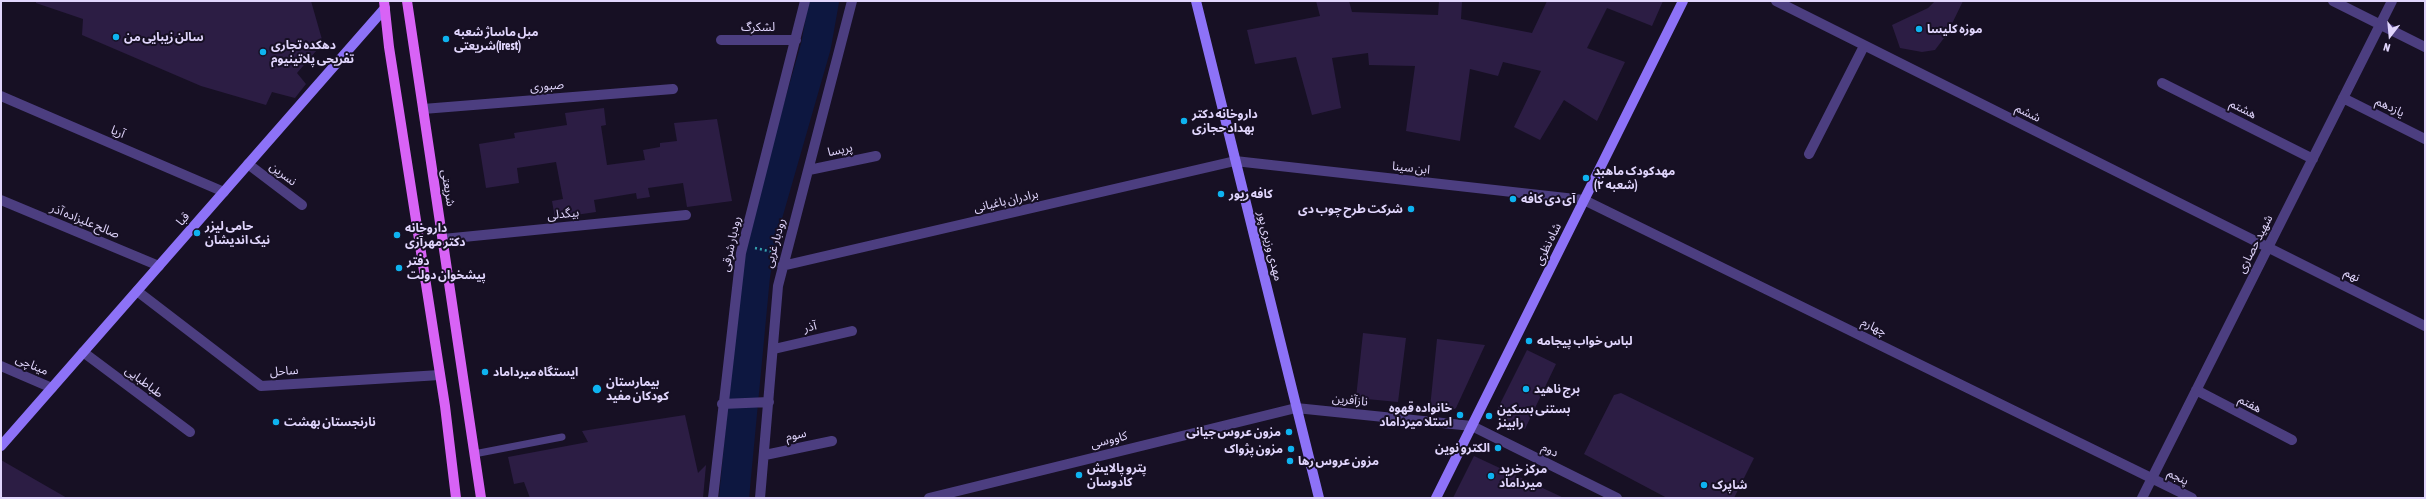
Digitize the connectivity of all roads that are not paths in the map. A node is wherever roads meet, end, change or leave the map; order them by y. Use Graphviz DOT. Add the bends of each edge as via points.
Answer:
graph roads {
  1 [pos="407,1"];
  2 [pos="805,1"];
  3 [pos="852,1"];
  4 [pos="1196,1"];
  5 [pos="1683,1"];
  6 [pos="1776,1"];
  7 [pos="2333,1"];
  8 [pos="2392,1"];
  9 [pos="385,5"];
  10 [pos="2380,24"];
  11 [pos="721,40"];
  12 [pos="796,40"];
  13 [pos="1864,46"];
  14 [pos="2425,47"];
  15 [pos="2162,83"];
  16 [pos="673,89"];
  17 [pos="1,96"];
  18 [pos="2343,98"];
  19 [pos="423,109"];
  20 [pos="2425,139"];
  21 [pos="1809,154"];
  22 [pos="876,156"];
  23 [pos="2312,159"];
  24 [pos="1235,161"];
  25 [pos="248,164"];
  26 [pos="809,170"];
  27 [pos="224,192"];
  28 [pos="1,200"];
  29 [pos="1584,200"];
  30 [pos="302,205"];
  31 [pos="686,215"];
  32 [pos="443,239"];
  33 [pos="2268,247"];
  34 [pos="159,266"];
  35 [pos="782,266"];
  36 [pos="137,291"];
  37 [pos="2425,326"];
  38 [pos="852,331"];
  39 [pos="774,349"];
  40 [pos="83,352"];
  41 [pos="1,366"];
  42 [pos="440,375"];
  43 [pos="52,388"];
  44 [pos="2196,390"];
  45 [pos="769,402"];
  46 [pos="722,404"];
  47 [pos="1296,408"];
  48 [pos="1472,426"];
  49 [pos="190,432"];
  50 [pos="562,438"];
  51 [pos="2292,440"];
  52 [pos="832,441"];
  53 [pos="1,446"];
  54 [pos="474,454"];
  55 [pos="765,455"];
  56 [pos="2152,479"];
  57 [pos="456,498"];
  58 [pos="481,498"];
  59 [pos="713,498"];
  60 [pos="760,498"];
  61 [pos="929,498"];
  62 [pos="1319,498"];
  63 [pos="1436,498"];
  64 [pos="1617,498"];
  65 [pos="2142,498"];
  66 [pos="2192,498"];
  1 -- 19 [label="main road, شریعتی"];
  2 -- 12 [label="street, رودبار شرقی"];
  3 -- 26 [label="street, رودبار غربی"];
  4 -- 24 [label="main road, مهدی وزیری پور"];
  5 -- 29 [label="main road, شاه نظری"];
  6 -- 13 [label="street, ششم"];
  7 -- 10 [label="street"];
  8 -- 10 [label="street, شهید حصاری"];
  9 -- 25 [label="main road, قبا"];
  9 -- 42 [label="main road"];
  10 -- 14 [label="street"];
  10 -- 18 [label="street, شهید حصاری"];
  11 -- 12 [label="street, لشکرگ"];
  12 -- 46 [label="street, رودبار شرقی" via="737,272"];
  13 -- 21 [label="street"];
  13 -- 33 [label="street, ششم"];
  15 -- 23 [label="street, هشتم"];
  16 -- 19 [label="street, صبوری"];
  17 -- 27 [label="street, آریا"];
  18 -- 20 [label="street, یازدهم"];
  18 -- 23 [label="street, شهید حصاری"];
  19 -- 32 [label="main road, شریعتی"];
  22 -- 26 [label="street, پریسا"];
  23 -- 33 [label="street, شهید حصاری"];
  24 -- 29 [label="street, ابن سینا"];
  24 -- 35 [label="street, برادران باغیانی"];
  24 -- 47 [label="main road, مهدی وزیری پور"];
  25 -- 27 [label="main road, قبا"];
  25 -- 30 [label="street, نسرین"];
  26 -- 35 [label="street, رودبار غربی"];
  27 -- 34 [label="main road, قبا"];
  28 -- 34 [label="street, صالح علیزاده آذر"];
  29 -- 48 [label="main road, شاه نظری"];
  29 -- 56 [label="street, چهارم"];
  31 -- 32 [label="street, بیگدلی"];
  32 -- 54 [label="main road, شریعتی"];
  33 -- 37 [label="street, نهم"];
  33 -- 44 [label="street, شهید حصاری"];
  34 -- 36 [label="main road, قبا"];
  35 -- 39 [label="street, رودبار غربی" via="778,286"];
  36 -- 40 [label="main road, قبا"];
  36 -- 42 [label="street, ساحل" via="261,386"];
  38 -- 39 [label="street, آذر"];
  39 -- 45 [label="street, رودبار غربی"];
  40 -- 43 [label="main road, قبا"];
  40 -- 49 [label="street, طباطبایی"];
  41 -- 43 [label="street, میناچی"];
  42 -- 57 [label="main road"];
  43 -- 53 [label="main road, قبا"];
  44 -- 51 [label="street, هفتم"];
  44 -- 56 [label="street, شهید حصاری"];
  45 -- 46 [label="street"];
  45 -- 55 [label="street, رودبار غربی"];
  46 -- 59 [label="street, رودبار شرقی"];
  47 -- 48 [label="street, نازآفرین"];
  47 -- 61 [label="street, کاووسی"];
  47 -- 62 [label="main road, مهدی وزیری پور"];
  48 -- 63 [label="main road, شاه نظری"];
  48 -- 64 [label="street, دوم"];
  50 -- 54 [label="lane"];
  52 -- 55 [label="street, سوم"];
  54 -- 58 [label="main road, شریعتی"];
  55 -- 60 [label="street, رودبار غربی"];
  56 -- 65 [label="street, شهید حصاری"];
  56 -- 66 [label="street, پنجم"];
}
